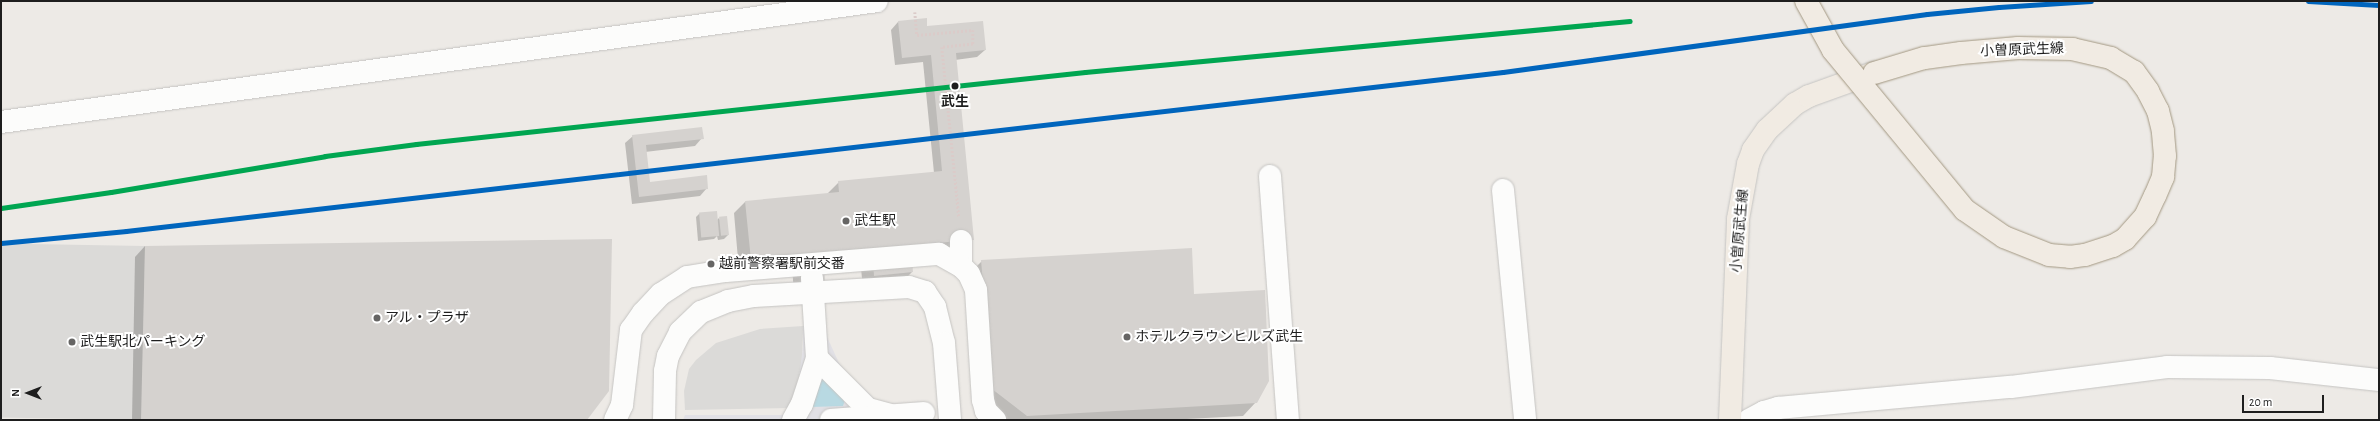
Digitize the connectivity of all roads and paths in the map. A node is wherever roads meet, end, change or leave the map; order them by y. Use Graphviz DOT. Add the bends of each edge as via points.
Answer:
graph roads {
  1 [pos="877,1"];
  2 [pos="1806,1"];
  3 [pos="915,12"];
  4 [pos="1,122"];
  5 [pos="1270,176"];
  6 [pos="1503,190"];
  7 [pos="961,241"];
  8 [pos="812,264"];
  9 [pos="961,266"];
  10 [pos="812,292"];
  11 [pos="817,358"];
  12 [pos="2379,380"];
  13 [pos="924,413"];
  14 [pos="1779,414"];
  15 [pos="890,415"];
  16 [pos="615,420"];
  17 [pos="664,420"];
  18 [pos="793,420"];
  19 [pos="831,420"];
  20 [pos="950,420"];
  21 [pos="995,420"];
  22 [pos="1288,420"];
  23 [pos="1525,420"];
  24 [pos="1730,420"];
  25 [pos="1749,420"];
  1 -- 4 [label="street"];
  2 -- 24 [label="main road, 小曽原武生線, bridge" via="1833,50 1965,210 2004,237 2048,255 2070,257 2086,255 2113,246 2125,239 2145,217 2162,177 2165,156 2164,131 2148,91 2134,72 2110,58 2073,49 2018,48 1924,58 1874,73 1809,96 1795,104 1767,130 1753,150 1748,164 1738,219"];
  3 -- 7 [label="path" via="917,36 973,30 973,44 942,47"];
  5 -- 22 [label="street"];
  6 -- 23 [label="street"];
  7 -- 9 [label="street"];
  8 -- 9 [label="street" via="939,254"];
  8 -- 10 [label="street"];
  8 -- 16 [label="street" via="687,277 661,294 631,330 622,405"];
  9 -- 21 [label="street" via="976,290 983,400 986,411"];
  10 -- 11 [label="street"];
  10 -- 17 [label="street" via="754,296 728,301 692,319 680,332 668,356 665,371"];
  10 -- 20 [label="street" via="909,287 927,293 935,308 944,343"];
  11 -- 15 [label="street" via="868,409"];
  11 -- 18 [label="street" via="802,404"];
  12 -- 14 [label="street" via="2270,368 2167,367"];
  13 -- 15 [label="street"];
  14 -- 25 [label="street" via="1764,412"];
  15 -- 19 [label="street"];
}
